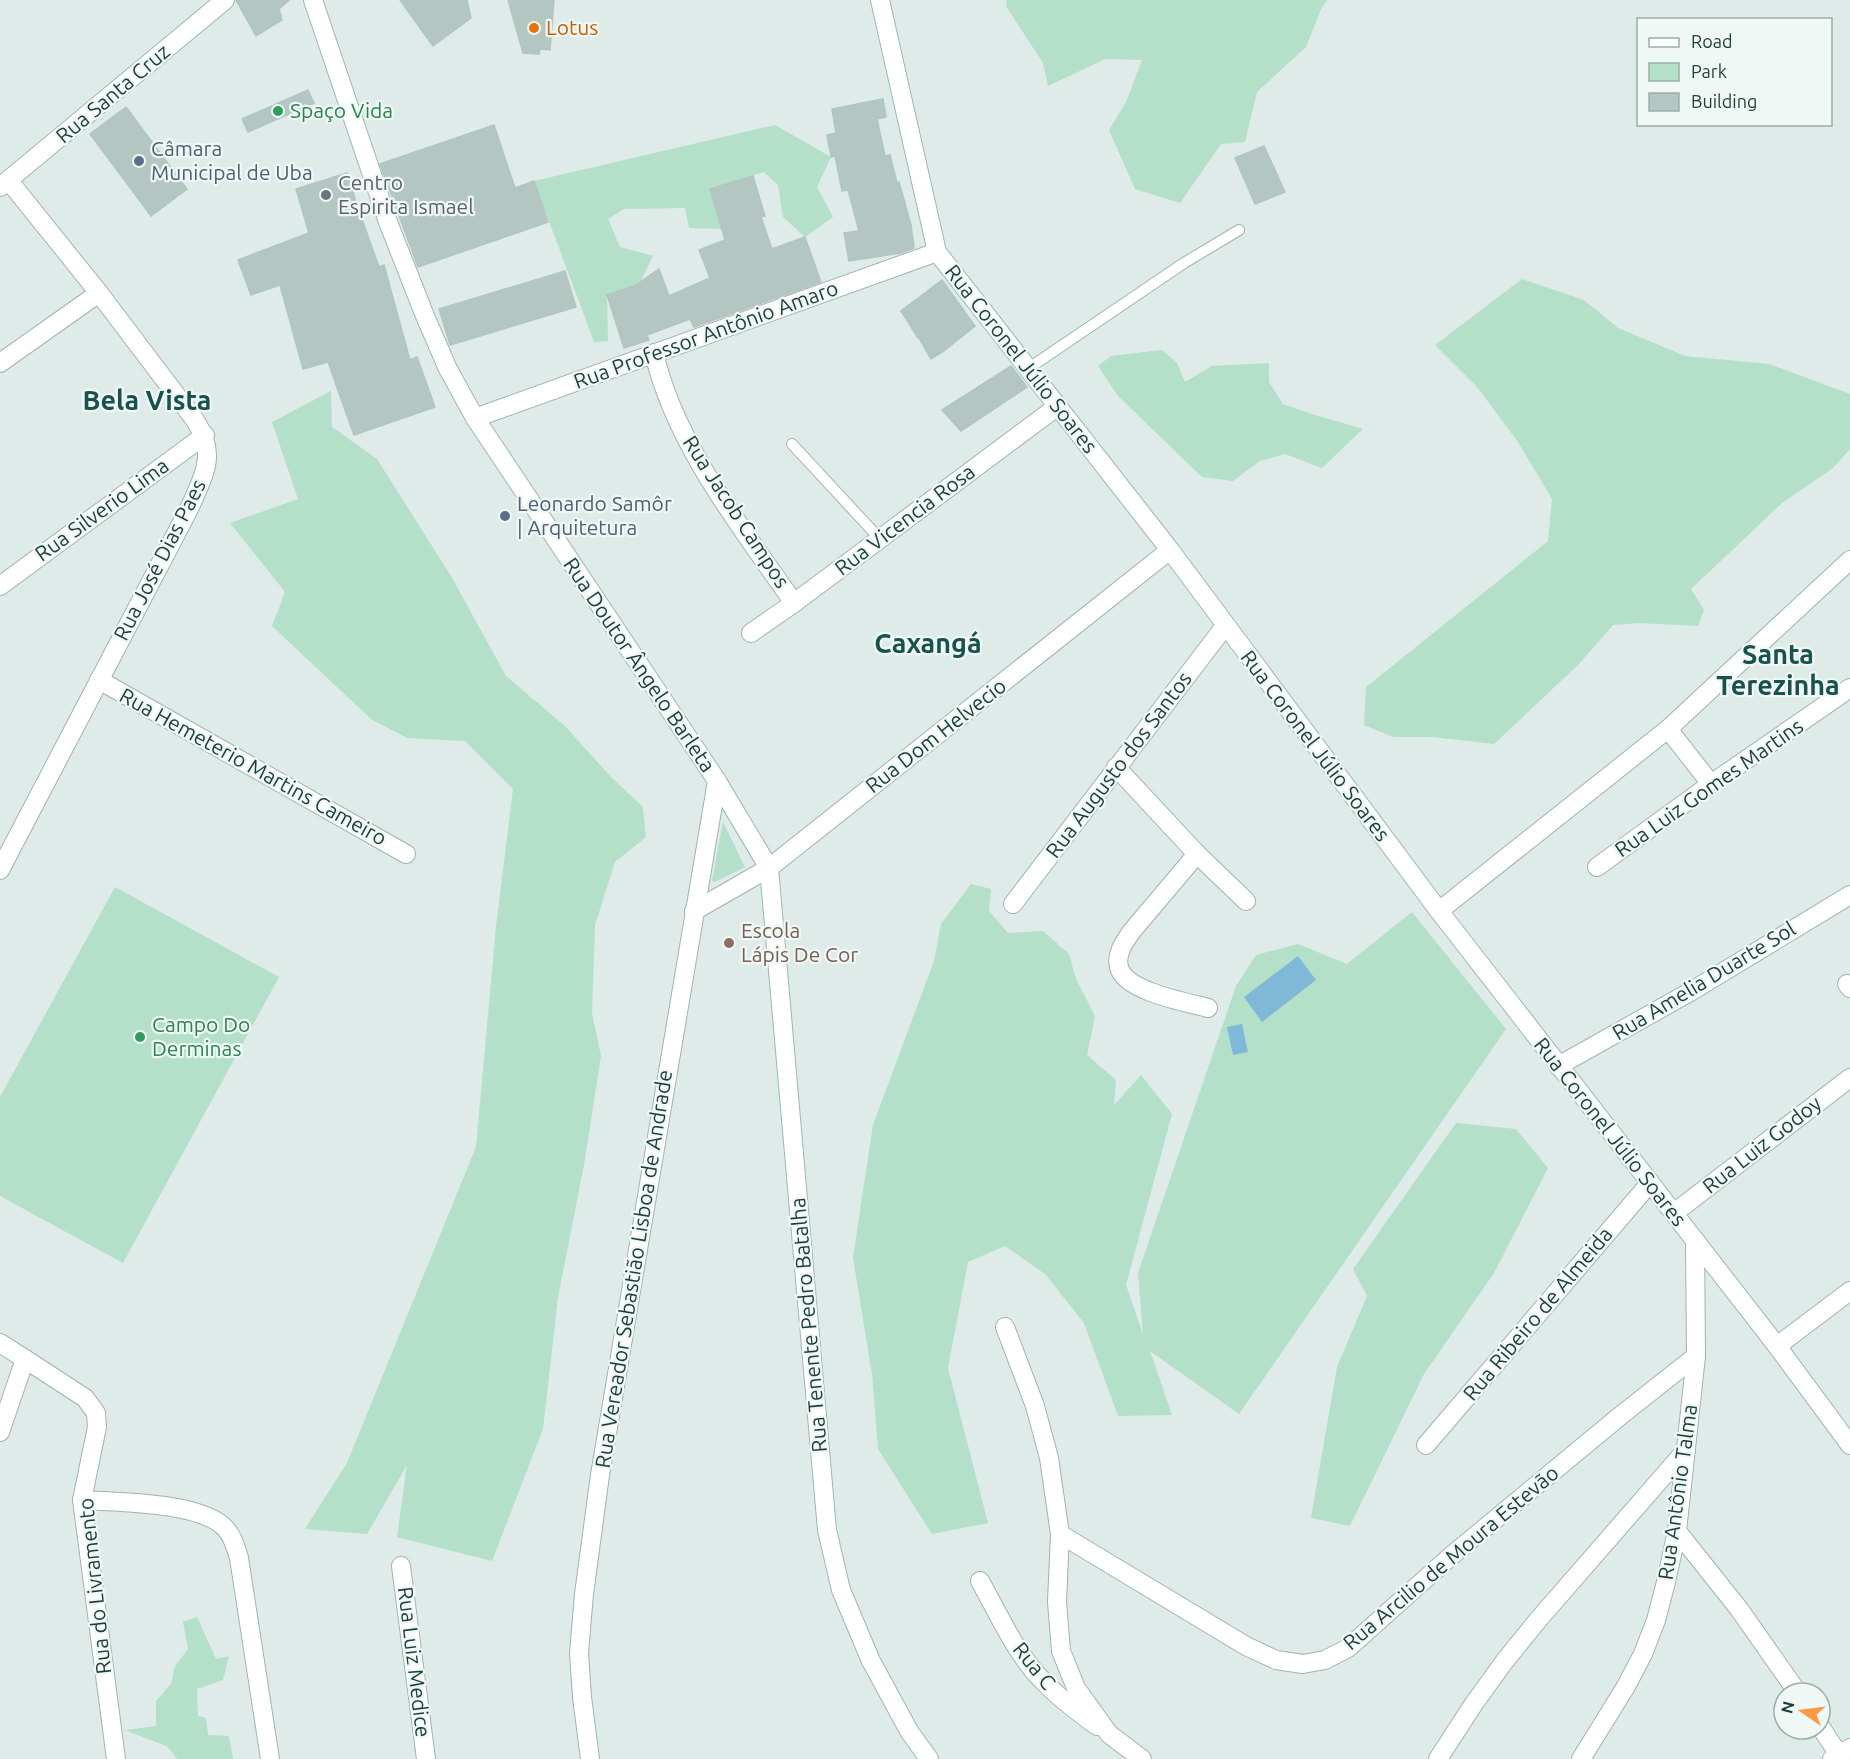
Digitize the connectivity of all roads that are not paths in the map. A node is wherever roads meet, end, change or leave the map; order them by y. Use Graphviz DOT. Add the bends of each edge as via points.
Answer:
graph roads {
  1 [pos="225,0"];
  2 [pos="313,0"];
  3 [pos="880,0"];
  4 [pos="4,184"];
  5 [pos="1239,230"];
  6 [pos="937,252"];
  7 [pos="99,293"];
  8 [pos="654,353"];
  9 [pos="0,363"];
  10 [pos="1029,368"];
  11 [pos="1058,406"];
  12 [pos="475,418"];
  13 [pos="205,435"];
  14 [pos="792,444"];
  15 [pos="880,539"];
  16 [pos="1170,550"];
  17 [pos="1850,561"];
  18 [pos="0,585"];
  19 [pos="794,603"];
  20 [pos="1225,626"];
  21 [pos="751,633"];
  22 [pos="99,680"];
  23 [pos="1850,688"];
  24 [pos="1668,729"];
  25 [pos="1116,767"];
  26 [pos="717,781"];
  27 [pos="1711,784"];
  28 [pos="406,854"];
  29 [pos="1197,854"];
  30 [pos="1598,867"];
  31 [pos="769,868"];
  32 [pos="0,870"];
  33 [pos="1850,894"];
  34 [pos="1246,901"];
  35 [pos="1013,904"];
  36 [pos="694,911"];
  37 [pos="1439,911"];
  38 [pos="1208,1008"];
  39 [pos="1558,1066"];
  40 [pos="1850,1078"];
  41 [pos="1650,1183"];
  42 [pos="1674,1213"];
  43 [pos="1695,1240"];
  44 [pos="1850,1292"];
  45 [pos="1005,1327"];
  46 [pos="0,1343"];
  47 [pos="1777,1347"];
  48 [pos="1696,1356"];
  49 [pos="25,1359"];
  50 [pos="0,1431"];
  51 [pos="1426,1445"];
  52 [pos="1850,1445"];
  53 [pos="1686,1450"];
  54 [pos="82,1500"];
  55 [pos="1677,1531"];
  56 [pos="1060,1534"];
  57 [pos="401,1566"];
  58 [pos="980,1581"];
  59 [pos="1790,1681"];
  60 [pos="1109,1734"];
  61 [pos="1831,1741"];
  62 [pos="1840,1754"];
  63 [pos="116,1759"];
  64 [pos="270,1759"];
  65 [pos="426,1759"];
  66 [pos="590,1759"];
  67 [pos="929,1759"];
  68 [pos="1142,1759"];
  69 [pos="1438,1759"];
  70 [pos="1581,1759"];
  1 -- 4 [label="street, Rua Santa Cruz"];
  2 -- 12 [label="street, Rua Doutor Ângelo Barleta" via="396,243 448,369"];
  3 -- 6 [label="street, Rua Coronel Júlio Soares"];
  4 -- 7 [label="street"];
  5 -- 10 [label="lane"];
  6 -- 8 [label="street, Rua Professor Antônio Amaro"];
  6 -- 10 [label="street, Rua Coronel Júlio Soares"];
  7 -- 9 [label="street"];
  7 -- 13 [label="street"];
  8 -- 12 [label="street, Rua Professor Antônio Amaro"];
  8 -- 19 [label="street, Rua Jacob Campos" via="666,394 711,481"];
  10 -- 11 [label="street, Rua Coronel Júlio Soares"];
  11 -- 15 [label="street, Rua Vicencia Rosa"];
  11 -- 16 [label="street, Rua Coronel Júlio Soares"];
  12 -- 26 [label="street, Rua Doutor Ângelo Barleta"];
  13 -- 18 [label="street, Rua Silverio Lima"];
  13 -- 22 [label="street, Rua José Dias Paes" via="206,466 195,496"];
  14 -- 15 [label="lane"];
  15 -- 19 [label="street, Rua Vicencia Rosa"];
  16 -- 20 [label="street, Rua Coronel Júlio Soares"];
  16 -- 31 [label="street, Rua Dom Helvecio"];
  17 -- 24 [label="street"];
  19 -- 21 [label="street, Rua Vicencia Rosa"];
  20 -- 25 [label="street, Rua Augusto dos Santos"];
  20 -- 37 [label="street, Rua Coronel Júlio Soares"];
  22 -- 28 [label="street, Rua Hemeterio Martins Cameiro"];
  22 -- 32 [label="street, Rua José Dias Paes"];
  23 -- 27 [label="street, Rua Luiz Gomes Martins"];
  24 -- 27 [label="street"];
  24 -- 37 [label="street"];
  25 -- 29 [label="street"];
  25 -- 35 [label="street, Rua Augusto dos Santos"];
  26 -- 31 [label="street, Rua Doutor Ângelo Barleta"];
  26 -- 36 [label="street, Rua Vereador Sebastião Lisboa de Andrade"];
  27 -- 30 [label="street, Rua Luiz Gomes Martins"];
  29 -- 34 [label="street"];
  29 -- 38 [label="street" via="1132,931 1118,958 1119,969 1133,983"];
  31 -- 36 [label="street, Rua Dom Helvecio"];
  31 -- 67 [label="street, Rua Tenente Pedro Batalha" via="827,1530 841,1590 871,1661"];
  33 -- 39 [label="street, Rua Amelia Duarte Sol" via="1690,992"];
  36 -- 66 [label="street, Rua Vereador Sebastião Lisboa de Andrade" via="600,1475 584,1594 579,1653"];
  37 -- 39 [label="street, Rua Coronel Júlio Soares"];
  39 -- 41 [label="street, Rua Coronel Júlio Soares"];
  40 -- 42 [label="street, Rua Luiz Godoy"];
  41 -- 42 [label="street, Rua Coronel Júlio Soares"];
  41 -- 51 [label="street, Rua Ribeiro de Almeida"];
  42 -- 43 [label="street, Rua Coronel Júlio Soares"];
  43 -- 47 [label="street, Rua Coronel Júlio Soares"];
  43 -- 48 [label="street, Rua Antônio Talma"];
  44 -- 47 [label="street"];
  45 -- 56 [label="street" via="1035,1406 1049,1458"];
  46 -- 49 [label="street"];
  47 -- 52 [label="street, Rua Coronel Júlio Soares"];
  48 -- 53 [label="street, Rua Antônio Talma"];
  48 -- 56 [label="street, Rua Arcilio de Moura Estevão" via="1452,1556 1348,1648 1325,1660 1303,1664 1276,1660 1246,1646"];
  49 -- 50 [label="street"];
  49 -- 54 [label="street, Rua do Livramento" via="85,1398 96,1413 97,1427"];
  53 -- 55 [label="street, Rua Antônio Talma"];
  53 -- 69 [label="street" via="1504,1662"];
  54 -- 63 [label="street, Rua do Livramento"];
  54 -- 64 [label="street" via="186,1509 225,1527 234,1540 241,1566"];
  55 -- 59 [label="street"];
  55 -- 70 [label="street, Rua Antônio Talma" via="1656,1620 1643,1654"];
  56 -- 60 [label="street" via="1057,1602 1061,1650 1076,1688"];
  57 -- 65 [label="street, Rua Luiz Medice"];
  58 -- 60 [label="street, Rua C" via="1016,1645 1042,1681"];
  60 -- 68 [label="street, Rua C"];
  61 -- 62 [label="street"];
}
